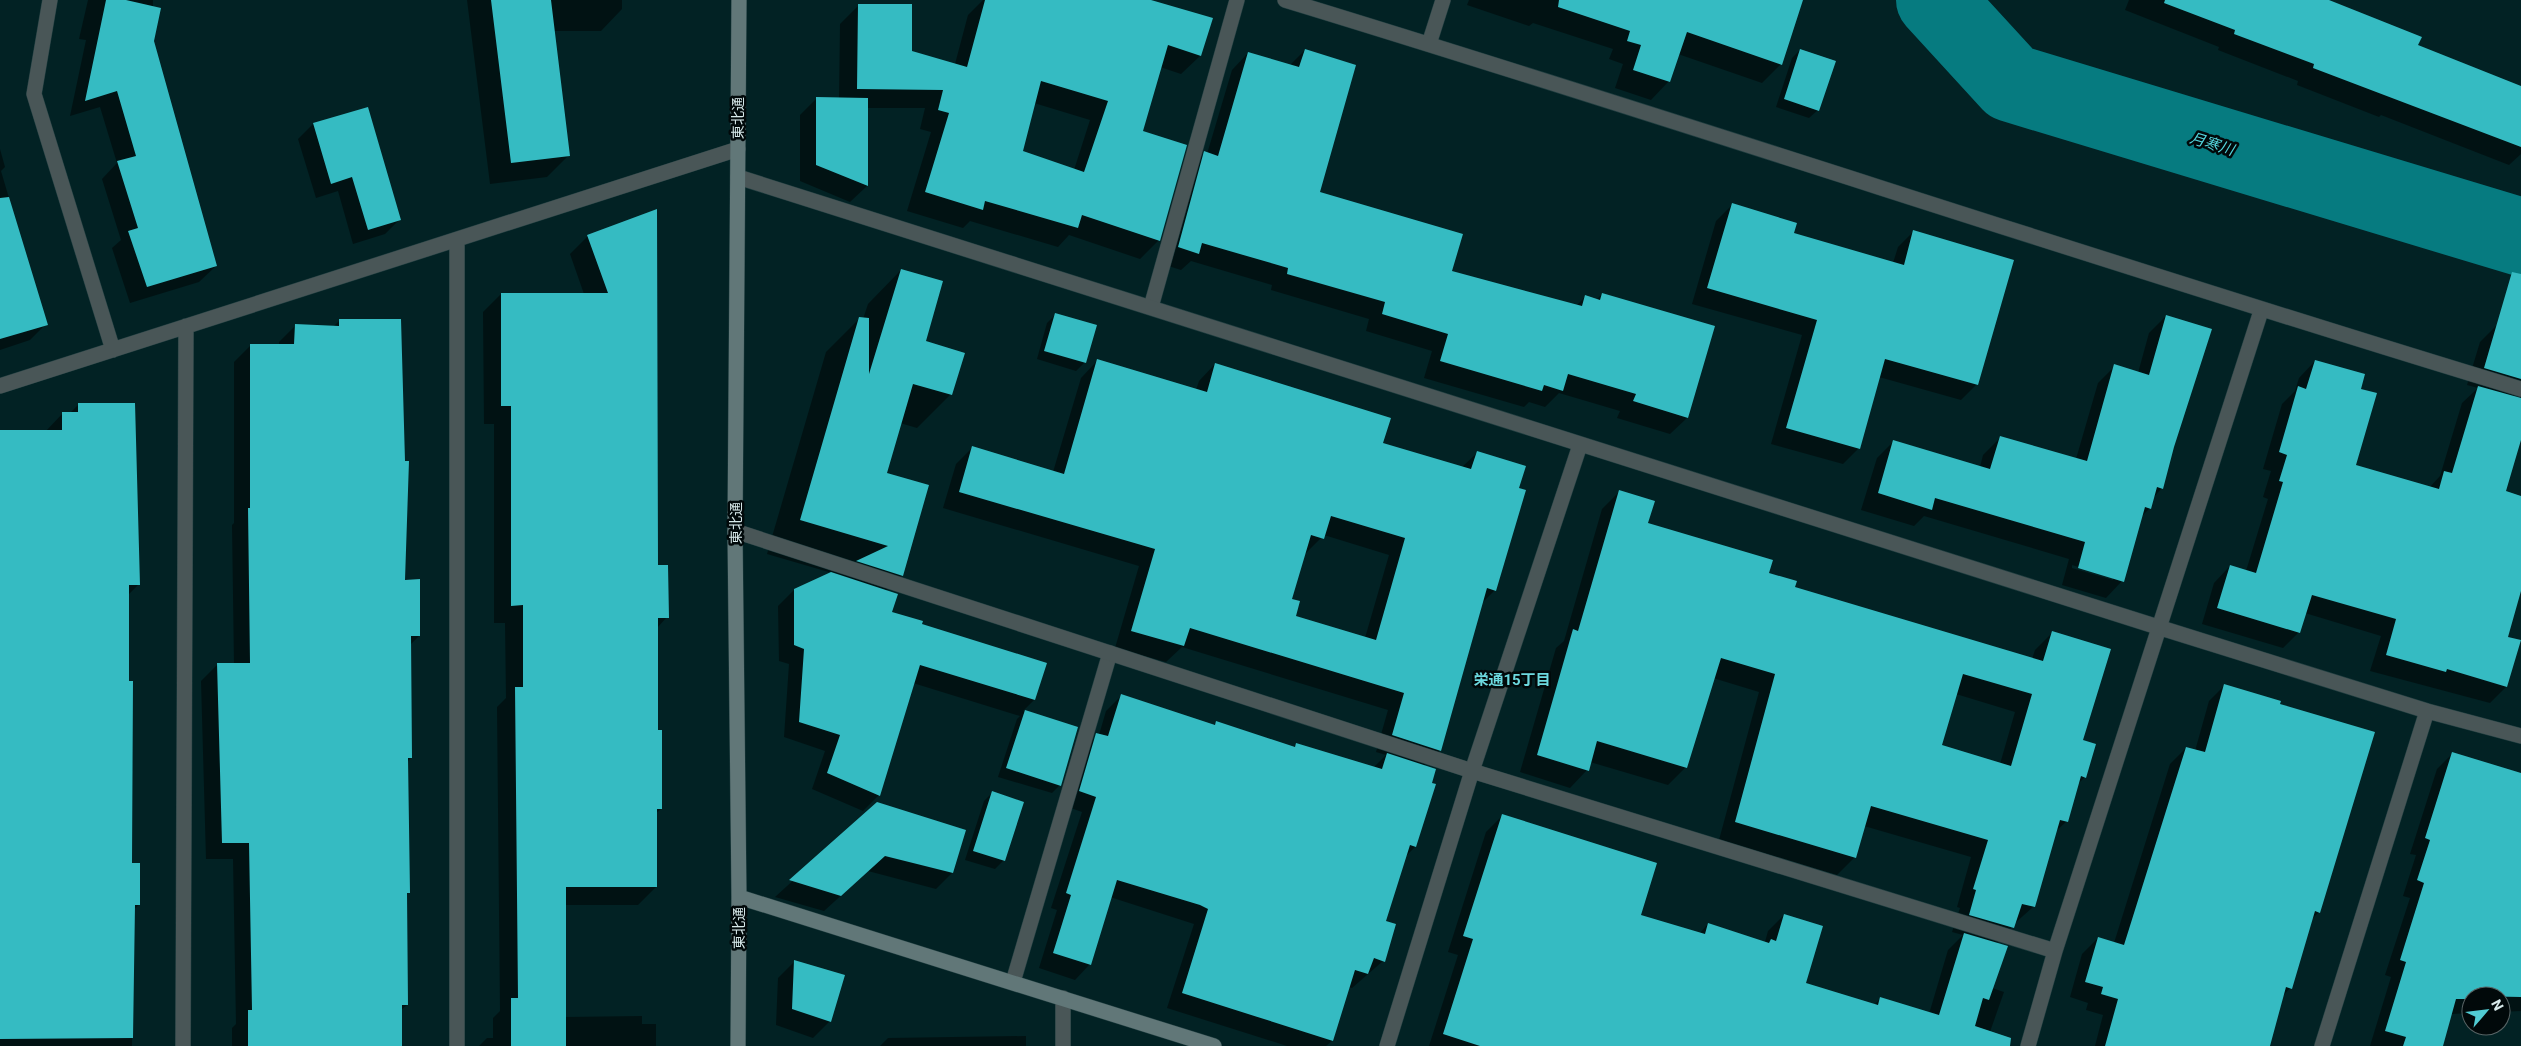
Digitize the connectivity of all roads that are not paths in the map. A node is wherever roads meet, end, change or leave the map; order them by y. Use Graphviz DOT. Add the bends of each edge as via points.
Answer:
graph roads {
  1 [pos="50,0"];
  2 [pos="739,0"];
  3 [pos="1237,0"];
  4 [pos="1286,0"];
  5 [pos="1443,0"];
  6 [pos="1429,44"];
  7 [pos="738,149"];
  8 [pos="738,177"];
  9 [pos="457,240"];
  10 [pos="1151,307"];
  11 [pos="2261,310"];
  12 [pos="186,326"];
  13 [pos="113,350"];
  14 [pos="0,386"];
  15 [pos="2521,389"];
  16 [pos="1580,444"];
  17 [pos="735,531"];
  18 [pos="2160,628"];
  19 [pos="1110,653"];
  20 [pos="2427,711"];
  21 [pos="2521,736"];
  22 [pos="1472,771"];
  23 [pos="739,897"];
  24 [pos="2055,951"];
  25 [pos="1013,982"];
  26 [pos="1064,998"];
  27 [pos="183,1046"];
  28 [pos="457,1046"];
  29 [pos="738,1046"];
  30 [pos="1063,1046"];
  31 [pos="1214,1046"];
  32 [pos="1387,1046"];
  33 [pos="2028,1046"];
  34 [pos="2322,1046"];
  1 -- 13 [label="street" via="34,94"];
  2 -- 7 [label="street, 東北通"];
  3 -- 10 [label="street"];
  4 -- 6 [label="street"];
  5 -- 6 [label="street"];
  6 -- 11 [label="street"];
  7 -- 8 [label="street, 東北通"];
  7 -- 9 [label="street"];
  8 -- 10 [label="street"];
  8 -- 17 [label="street, 東北通"];
  9 -- 12 [label="street"];
  9 -- 28 [label="street"];
  10 -- 16 [label="street"];
  11 -- 15 [label="street"];
  11 -- 18 [label="street"];
  12 -- 13 [label="street"];
  12 -- 27 [label="street"];
  13 -- 14 [label="street"];
  16 -- 18 [label="street"];
  16 -- 22 [label="street"];
  17 -- 19 [label="street"];
  17 -- 23 [label="street, 東北通"];
  18 -- 20 [label="street"];
  18 -- 24 [label="street"];
  19 -- 22 [label="street"];
  19 -- 25 [label="street"];
  20 -- 21 [label="street"];
  20 -- 34 [label="street"];
  22 -- 24 [label="street"];
  22 -- 32 [label="street"];
  23 -- 25 [label="street"];
  23 -- 29 [label="street, 東北通"];
  24 -- 33 [label="street"];
  25 -- 26 [label="street"];
  26 -- 30 [label="street"];
  26 -- 31 [label="street"];
}
